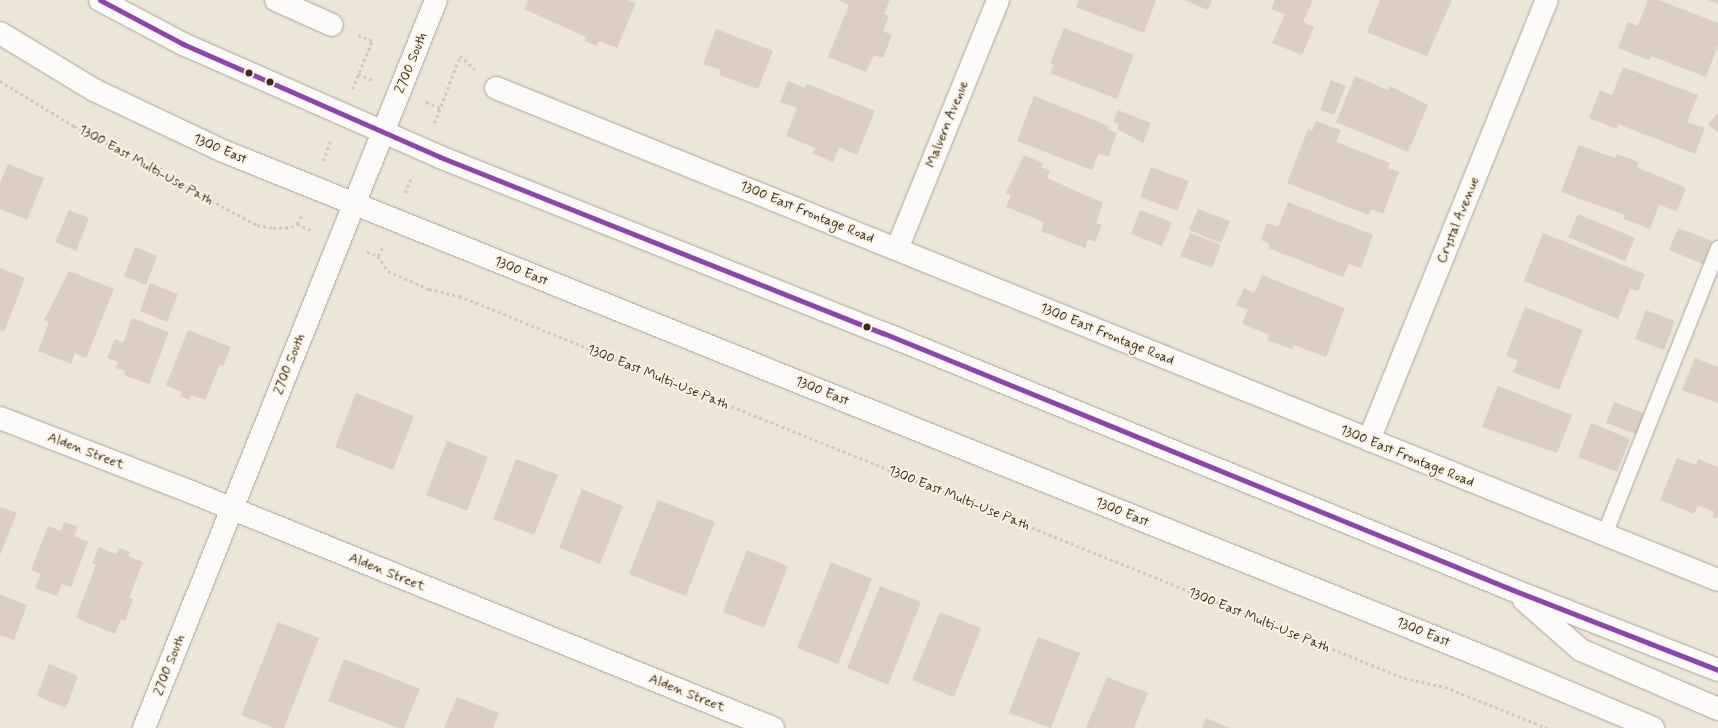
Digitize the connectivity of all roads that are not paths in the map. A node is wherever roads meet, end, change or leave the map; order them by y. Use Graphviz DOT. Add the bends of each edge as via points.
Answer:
graph roads {
  1 [pos="100,0"];
  2 [pos="276,0"];
  3 [pos="436,0"];
  4 [pos="998,0"];
  5 [pos="1547,0"];
  6 [pos="332,25"];
  7 [pos="0,33"];
  8 [pos="496,88"];
  9 [pos="383,131"];
  10 [pos="354,203"];
  11 [pos="1718,248"];
  12 [pos="897,249"];
  13 [pos="0,418"];
  14 [pos="1369,440"];
  15 [pos="231,509"];
  16 [pos="1604,534"];
  17 [pos="1718,580"];
  18 [pos="1513,590"];
  19 [pos="1718,670"];
  20 [pos="1718,709"];
  21 [pos="144,728"];
  22 [pos="773,728"];
  23 [pos="1653,728"];
  1 -- 9 [label="main road" via="183,44"];
  2 -- 6 [label="main road"];
  3 -- 9 [label="main road, 2700 South"];
  4 -- 12 [label="main road, Malvern Avenue"];
  5 -- 14 [label="main road, Crystal Avenue"];
  7 -- 10 [label="main road, 1300 East" via="53,67 135,111"];
  8 -- 12 [label="main road, 1300 East Frontage Road"];
  9 -- 10 [label="main road, 2700 South"];
  9 -- 18 [label="main road"];
  10 -- 15 [label="main road, 2700 South"];
  10 -- 23 [label="main road, 1300 East" via="1483,657"];
  11 -- 16 [label="lane"];
  12 -- 14 [label="main road, 1300 East Frontage Road"];
  13 -- 15 [label="main road, Alden Street"];
  14 -- 16 [label="main road, 1300 East Frontage Road"];
  15 -- 21 [label="main road, 2700 South"];
  15 -- 22 [label="main road, Alden Street"];
  16 -- 17 [label="main road, 1300 East Frontage Road"];
  18 -- 19 [label="main road"];
  18 -- 20 [label="main road" via="1581,650"];
}
